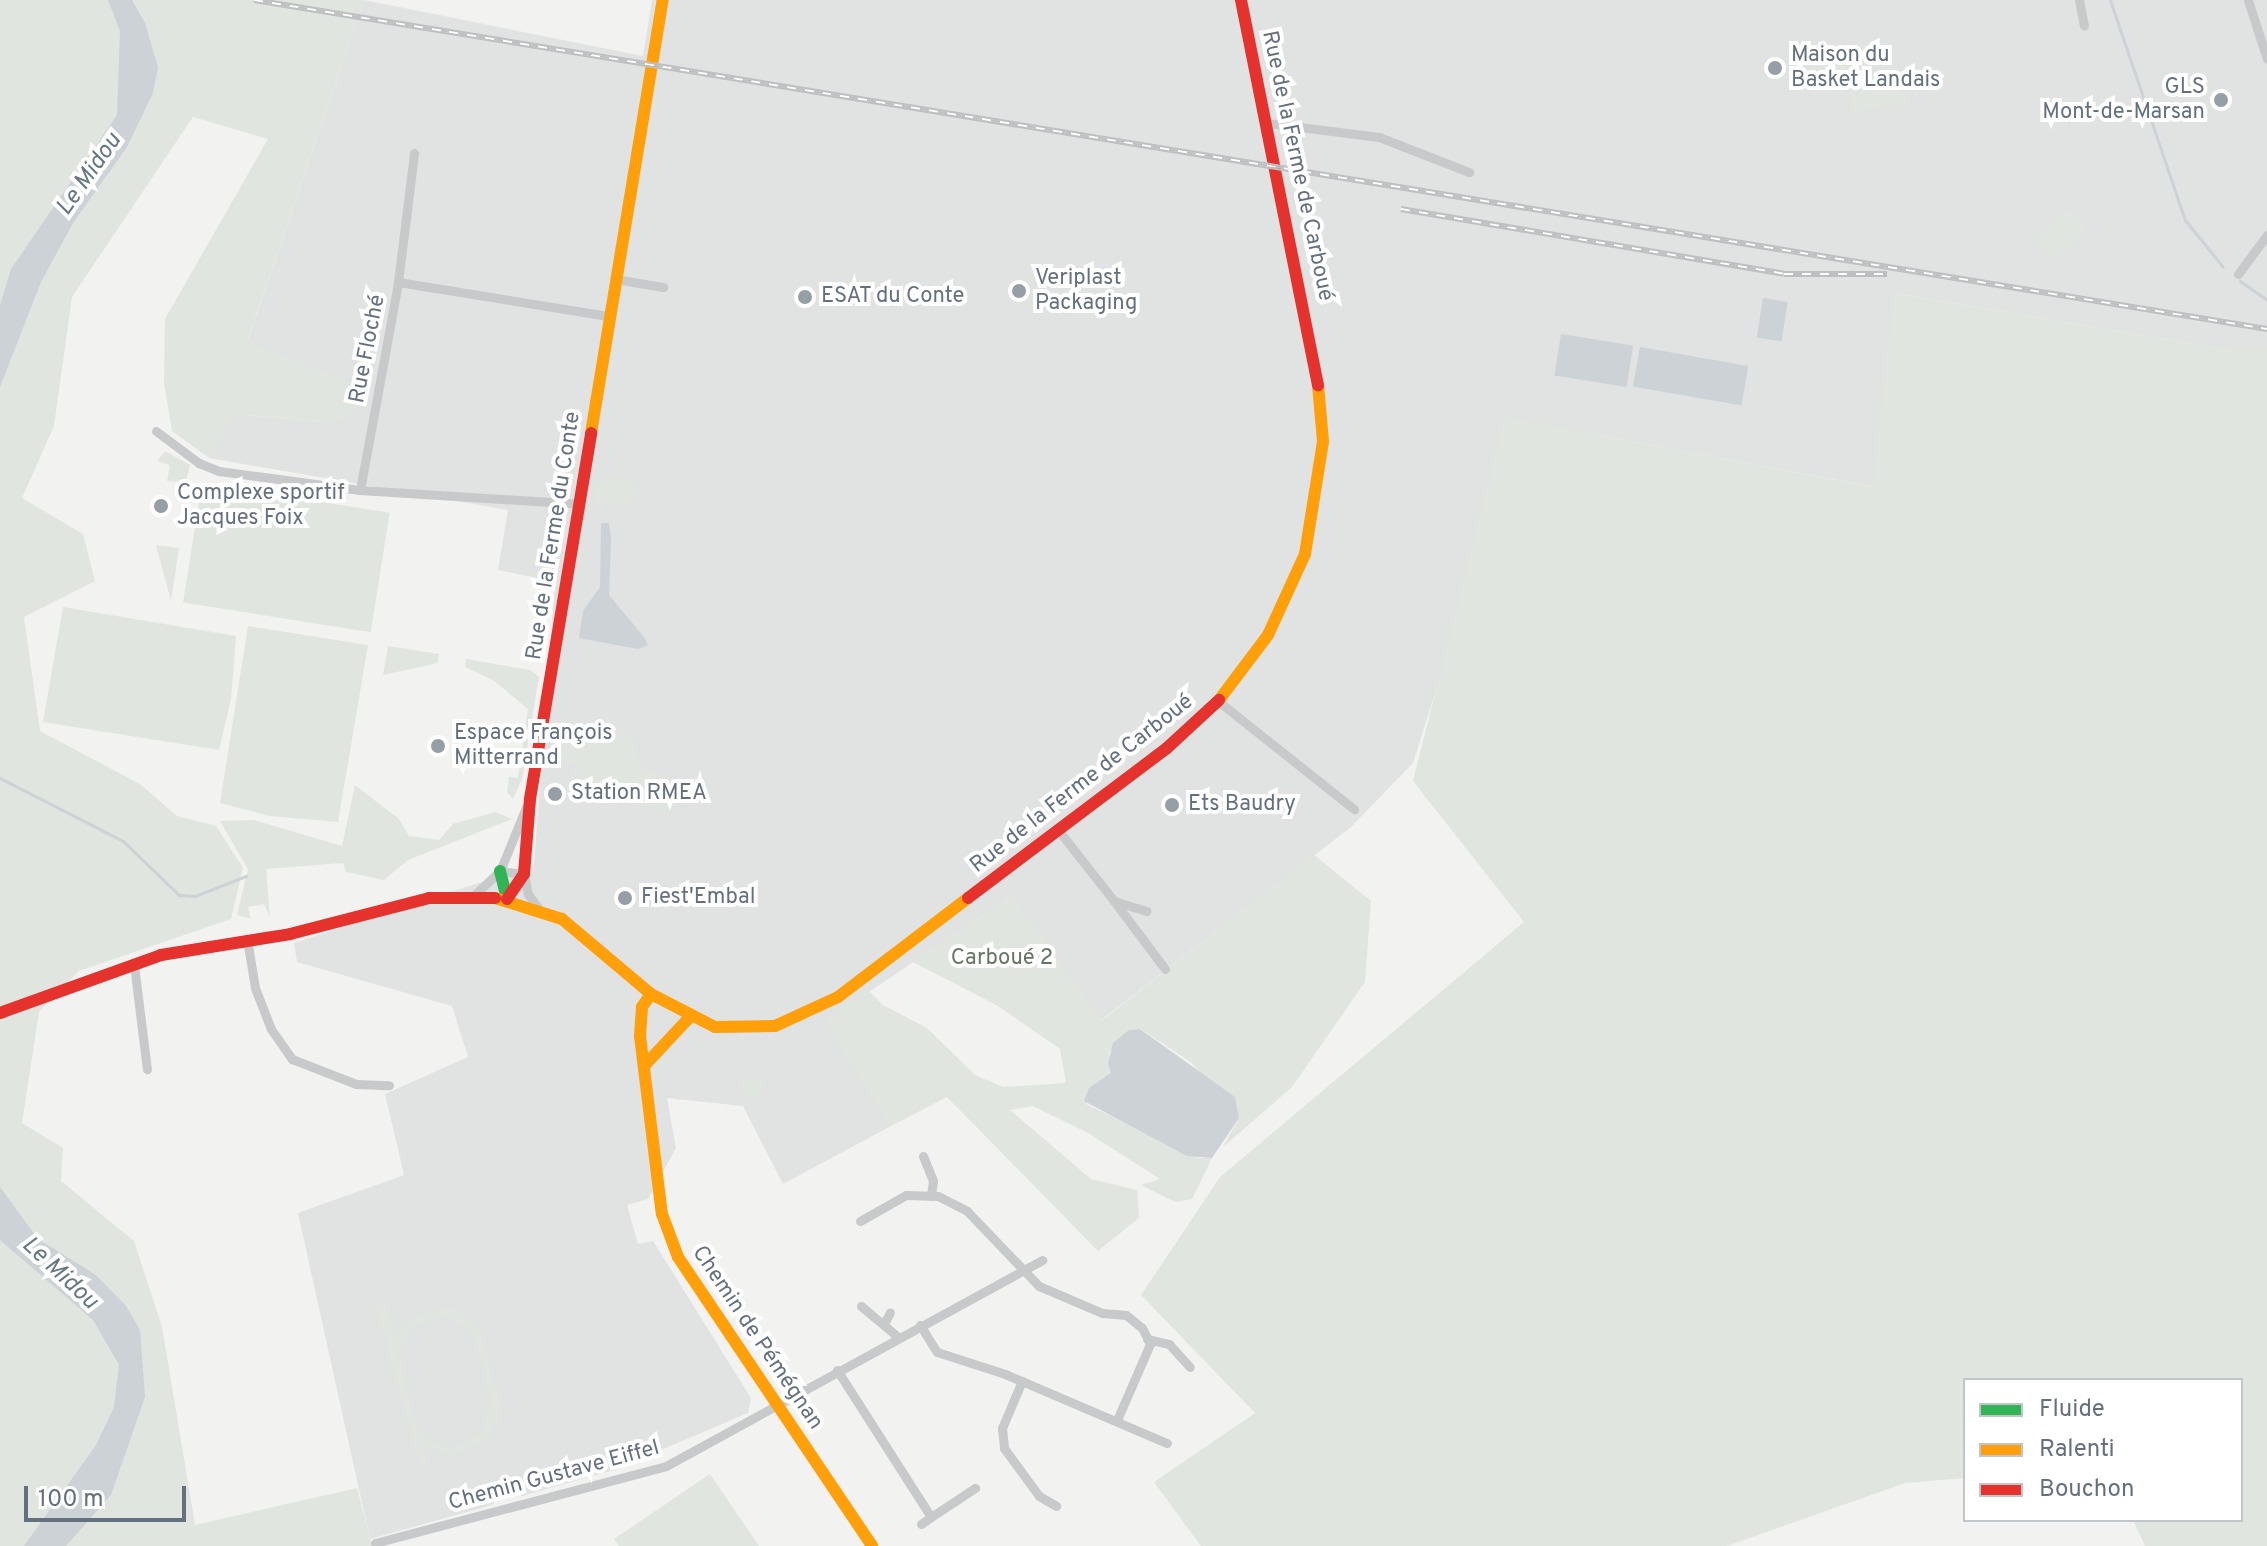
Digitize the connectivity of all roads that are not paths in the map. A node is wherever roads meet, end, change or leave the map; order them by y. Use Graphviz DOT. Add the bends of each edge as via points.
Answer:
graph roads {
  1 [pos="663,0"];
  2 [pos="1241,0"];
  3 [pos="2079,0"];
  4 [pos="2248,0"];
  5 [pos="2084,26"];
  6 [pos="2267,59"];
  7 [pos="1268,123"];
  8 [pos="414,153"];
  9 [pos="1469,172"];
  10 [pos="2267,235"];
  11 [pos="2238,274"];
  12 [pos="615,279"];
  13 [pos="398,282"];
  14 [pos="663,287"];
  15 [pos="609,316"];
  16 [pos="156,431"];
  17 [pos="360,490"];
  18 [pos="580,504"];
  19 [pos="1218,701"];
  20 [pos="530,799"];
  21 [pos="1354,809"];
  22 [pos="1059,831"];
  23 [pos="500,871"];
  24 [pos="524,874"];
  25 [pos="473,896"];
  26 [pos="507,899"];
  27 [pos="1114,901"];
  28 [pos="539,909"];
  29 [pos="1147,911"];
  30 [pos="247,939"];
  31 [pos="134,965"];
  32 [pos="1165,969"];
  33 [pos="651,994"];
  34 [pos="0,1013"];
  35 [pos="689,1018"];
  36 [pos="645,1065"];
  37 [pos="147,1069"];
  38 [pos="389,1085"];
  39 [pos="923,1156"];
  40 [pos="931,1196"];
  41 [pos="860,1221"];
  42 [pos="1042,1260"];
  43 [pos="1023,1272"];
  44 [pos="861,1306"];
  45 [pos="890,1312"];
  46 [pos="884,1324"];
  47 [pos="920,1325"];
  48 [pos="898,1337"];
  49 [pos="1147,1339"];
  50 [pos="1190,1367"];
  51 [pos="837,1370"];
  52 [pos="1022,1381"];
  53 [pos="778,1406"];
  54 [pos="1117,1420"];
  55 [pos="1167,1443"];
  56 [pos="975,1488"];
  57 [pos="1056,1506"];
  58 [pos="931,1517"];
  59 [pos="921,1524"];
  60 [pos="382,1543"];
  61 [pos="872,1546"];
  1 -- 12 [label="street, Rue de la Ferme du Conte"];
  2 -- 7 [label="street, Rue de la Ferme de Carboué"];
  3 -- 5 [label="street"];
  4 -- 6 [label="street"];
  7 -- 9 [label="street" via="1379,137"];
  7 -- 19 [label="street, Rue de la Ferme de Carboué" via="1308,309 1323,441 1318,494 1294,581 1268,635"];
  8 -- 13 [label="street"];
  10 -- 11 [label="street"];
  12 -- 14 [label="street"];
  12 -- 15 [label="street, Rue de la Ferme du Conte"];
  13 -- 15 [label="street, Rue Floché"];
  13 -- 17 [label="street, Rue Floché"];
  15 -- 18 [label="street, Rue de la Ferme du Conte"];
  16 -- 17 [label="street" via="219,471"];
  17 -- 18 [label="street"];
  18 -- 20 [label="street, Rue de la Ferme du Conte"];
  19 -- 21 [label="street"];
  19 -- 22 [label="street, Rue de la Ferme de Carboué" via="1167,748"];
  20 -- 23 [label="street, Rue de la Ferme du Conte"];
  20 -- 24 [label="street, Rue de la Ferme du Conte"];
  22 -- 27 [label="street"];
  22 -- 35 [label="street, Rue de la Ferme de Carboué" via="818,1009 775,1026 750,1028 715,1027"];
  23 -- 24 [label="street"];
  23 -- 25 [label="street, Rue de la Ferme du Conte"];
  23 -- 26 [label="street"];
  24 -- 26 [label="street, Rue de la Ferme du Conte"];
  24 -- 28 [label="street, Rue de la Ferme du Conte" via="528,894"];
  25 -- 26 [label="street"];
  25 -- 30 [label="street" via="429,898 290,934"];
  26 -- 28 [label="street, Rue de la Ferme de Carboué"];
  27 -- 29 [label="street"];
  27 -- 32 [label="street"];
  28 -- 33 [label="street, Rue de la Ferme de Carboué" via="581,933"];
  30 -- 31 [label="street"];
  30 -- 38 [label="street" via="260,1002 292,1059 356,1084"];
  31 -- 34 [label="street"];
  31 -- 37 [label="street"];
  33 -- 35 [label="street, Rue de la Ferme de Carboué"];
  33 -- 36 [label="street, Chemin de Pémégnan" via="639,1022"];
  35 -- 36 [label="street"];
  36 -- 53 [label="street, Chemin de Pémégnan" via="662,1214 678,1257"];
  39 -- 40 [label="street" via="933,1181"];
  40 -- 41 [label="street" via="906,1195"];
  40 -- 43 [label="street" via="967,1211"];
  42 -- 43 [label="street, Chemin Gustave Eiffel"];
  43 -- 47 [label="street, Chemin Gustave Eiffel"];
  43 -- 49 [label="street" via="1039,1286 1102,1313 1126,1315"];
  44 -- 46 [label="street"];
  45 -- 46 [label="street"];
  46 -- 48 [label="street"];
  47 -- 48 [label="street, Chemin Gustave Eiffel"];
  47 -- 52 [label="street" via="937,1352"];
  48 -- 51 [label="street, Chemin Gustave Eiffel"];
  49 -- 50 [label="street" via="1169,1344"];
  49 -- 54 [label="street" via="1150,1344"];
  51 -- 53 [label="street, Chemin Gustave Eiffel"];
  51 -- 58 [label="street"];
  52 -- 54 [label="street"];
  52 -- 57 [label="street" via="1002,1428 1004,1448 1039,1496"];
  53 -- 60 [label="street, Chemin Gustave Eiffel" via="666,1466"];
  53 -- 61 [label="street, Chemin de Pémégnan"];
  54 -- 55 [label="street"];
  56 -- 58 [label="street"];
  58 -- 59 [label="street"];
}
